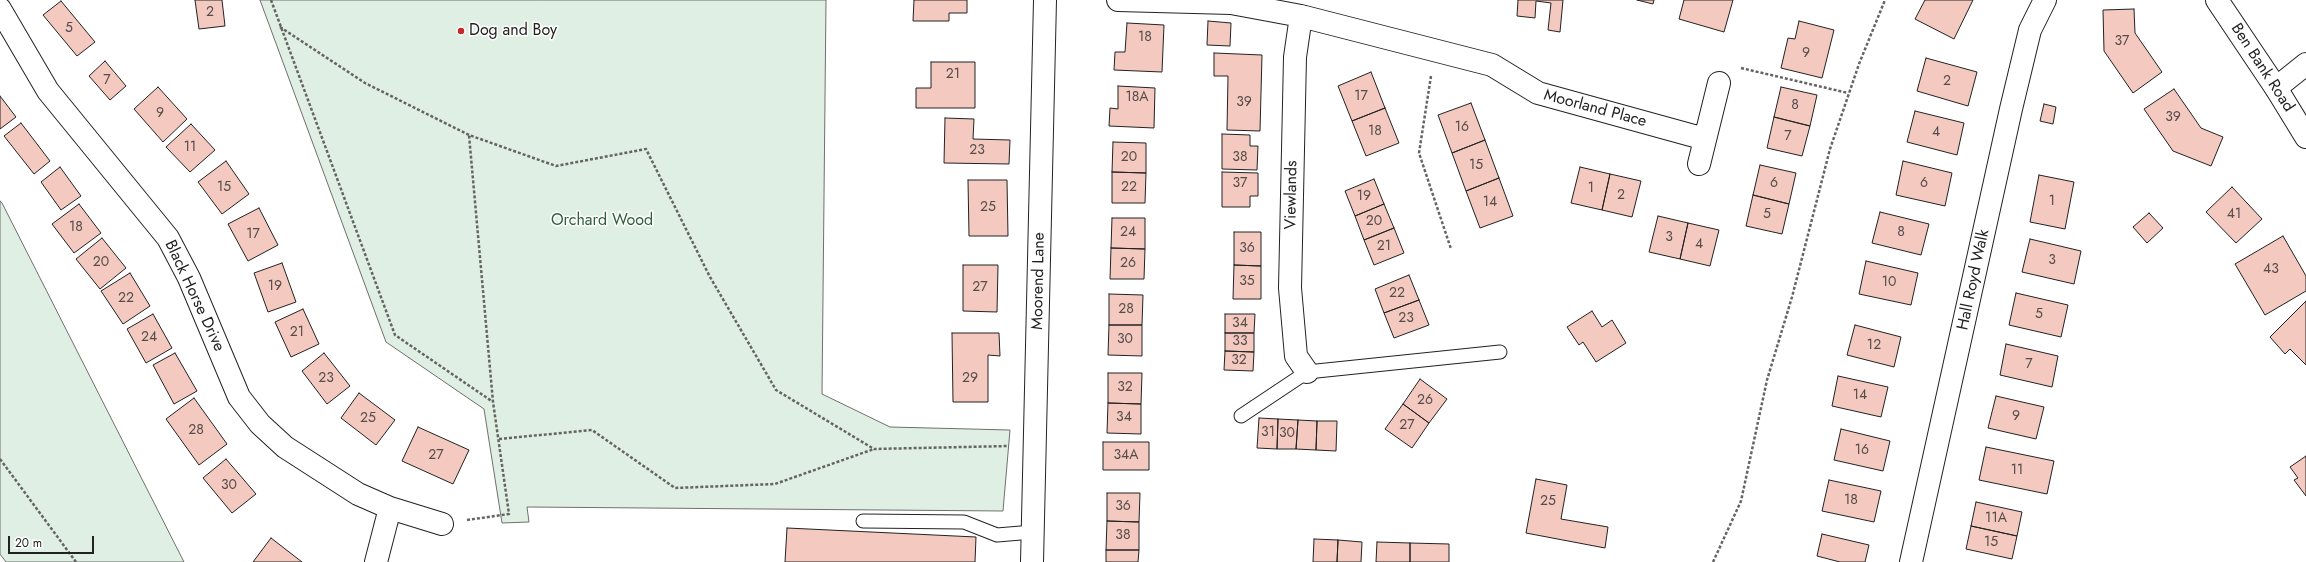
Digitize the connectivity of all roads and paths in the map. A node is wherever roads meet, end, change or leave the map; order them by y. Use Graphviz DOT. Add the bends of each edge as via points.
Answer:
graph roads {
  1 [pos="271,0"];
  2 [pos="1045,0"];
  3 [pos="1118,0"];
  4 [pos="1885,0"];
  5 [pos="2045,0"];
  6 [pos="2217,0"];
  7 [pos="0,9"];
  8 [pos="1301,16"];
  9 [pos="280,27"];
  10 [pos="1435,50"];
  11 [pos="2306,64"];
  12 [pos="1741,68"];
  13 [pos="1719,83"];
  14 [pos="2276,88"];
  15 [pos="1848,93"];
  16 [pos="469,135"];
  17 [pos="2306,137"];
  18 [pos="1705,139"];
  19 [pos="1699,164"];
  20 [pos="1451,249"];
  21 [pos="1500,352"];
  22 [pos="1306,372"];
  23 [pos="492,402"];
  24 [pos="1240,416"];
  25 [pos="499,439"];
  26 [pos="874,449"];
  27 [pos="1035,451"];
  28 [pos="0,459"];
  29 [pos="390,508"];
  30 [pos="863,521"];
  31 [pos="442,524"];
  32 [pos="1033,532"];
  33 [pos="76,562"];
  34 [pos="376,562"];
  35 [pos="1032,562"];
  36 [pos="1714,562"];
  37 [pos="1911,562"];
  1 -- 9 [label="path"];
  2 -- 27 [label="street, Moorend Lane"];
  3 -- 8 [label="street" via="1231,3"];
  4 -- 15 [label="path"];
  5 -- 37 [label="street, Hall Royd Walk" via="2030,30"];
  6 -- 14 [label="street, Ben Bank Road"];
  7 -- 29 [label="street, Black Horse Drive" via="48,91 168,238 190,278 239,397 260,424 285,447 358,494"];
  8 -- 10 [label="street"];
  8 -- 22 [label="street, Viewlands" via="1295,57 1290,288 1296,356"];
  9 -- 16 [label="path" via="366,82"];
  9 -- 23 [label="path" via="395,336"];
  10 -- 18 [label="street, Moorland Place" via="1492,65 1538,93"];
  10 -- 20 [label="path" via="1420,153"];
  11 -- 14 [label="street"];
  12 -- 15 [label="path"];
  13 -- 18 [label="street"];
  14 -- 17 [label="street, Ben Bank Road"];
  15 -- 36 [label="path" via="1830,149 1790,304 1767,380 1741,501"];
  16 -- 23 [label="path"];
  16 -- 26 [label="path" via="556,166 646,149 710,277 776,390"];
  18 -- 19 [label="street"];
  21 -- 22 [label="lane"];
  22 -- 24 [label="lane"];
  23 -- 25 [label="path"];
  25 -- 26 [label="path" via="592,430 675,488 775,484"];
  25 -- 31 [label="path" via="509,514"];
  26 -- 27 [label="path" via="1008,446"];
  27 -- 32 [label="street, Moorend Lane"];
  28 -- 33 [label="path"];
  29 -- 31 [label="street, Black Horse Drive"];
  29 -- 34 [label="street"];
  30 -- 32 [label="lane" via="964,522 997,535"];
  32 -- 35 [label="street, Moorend Lane"];
}
